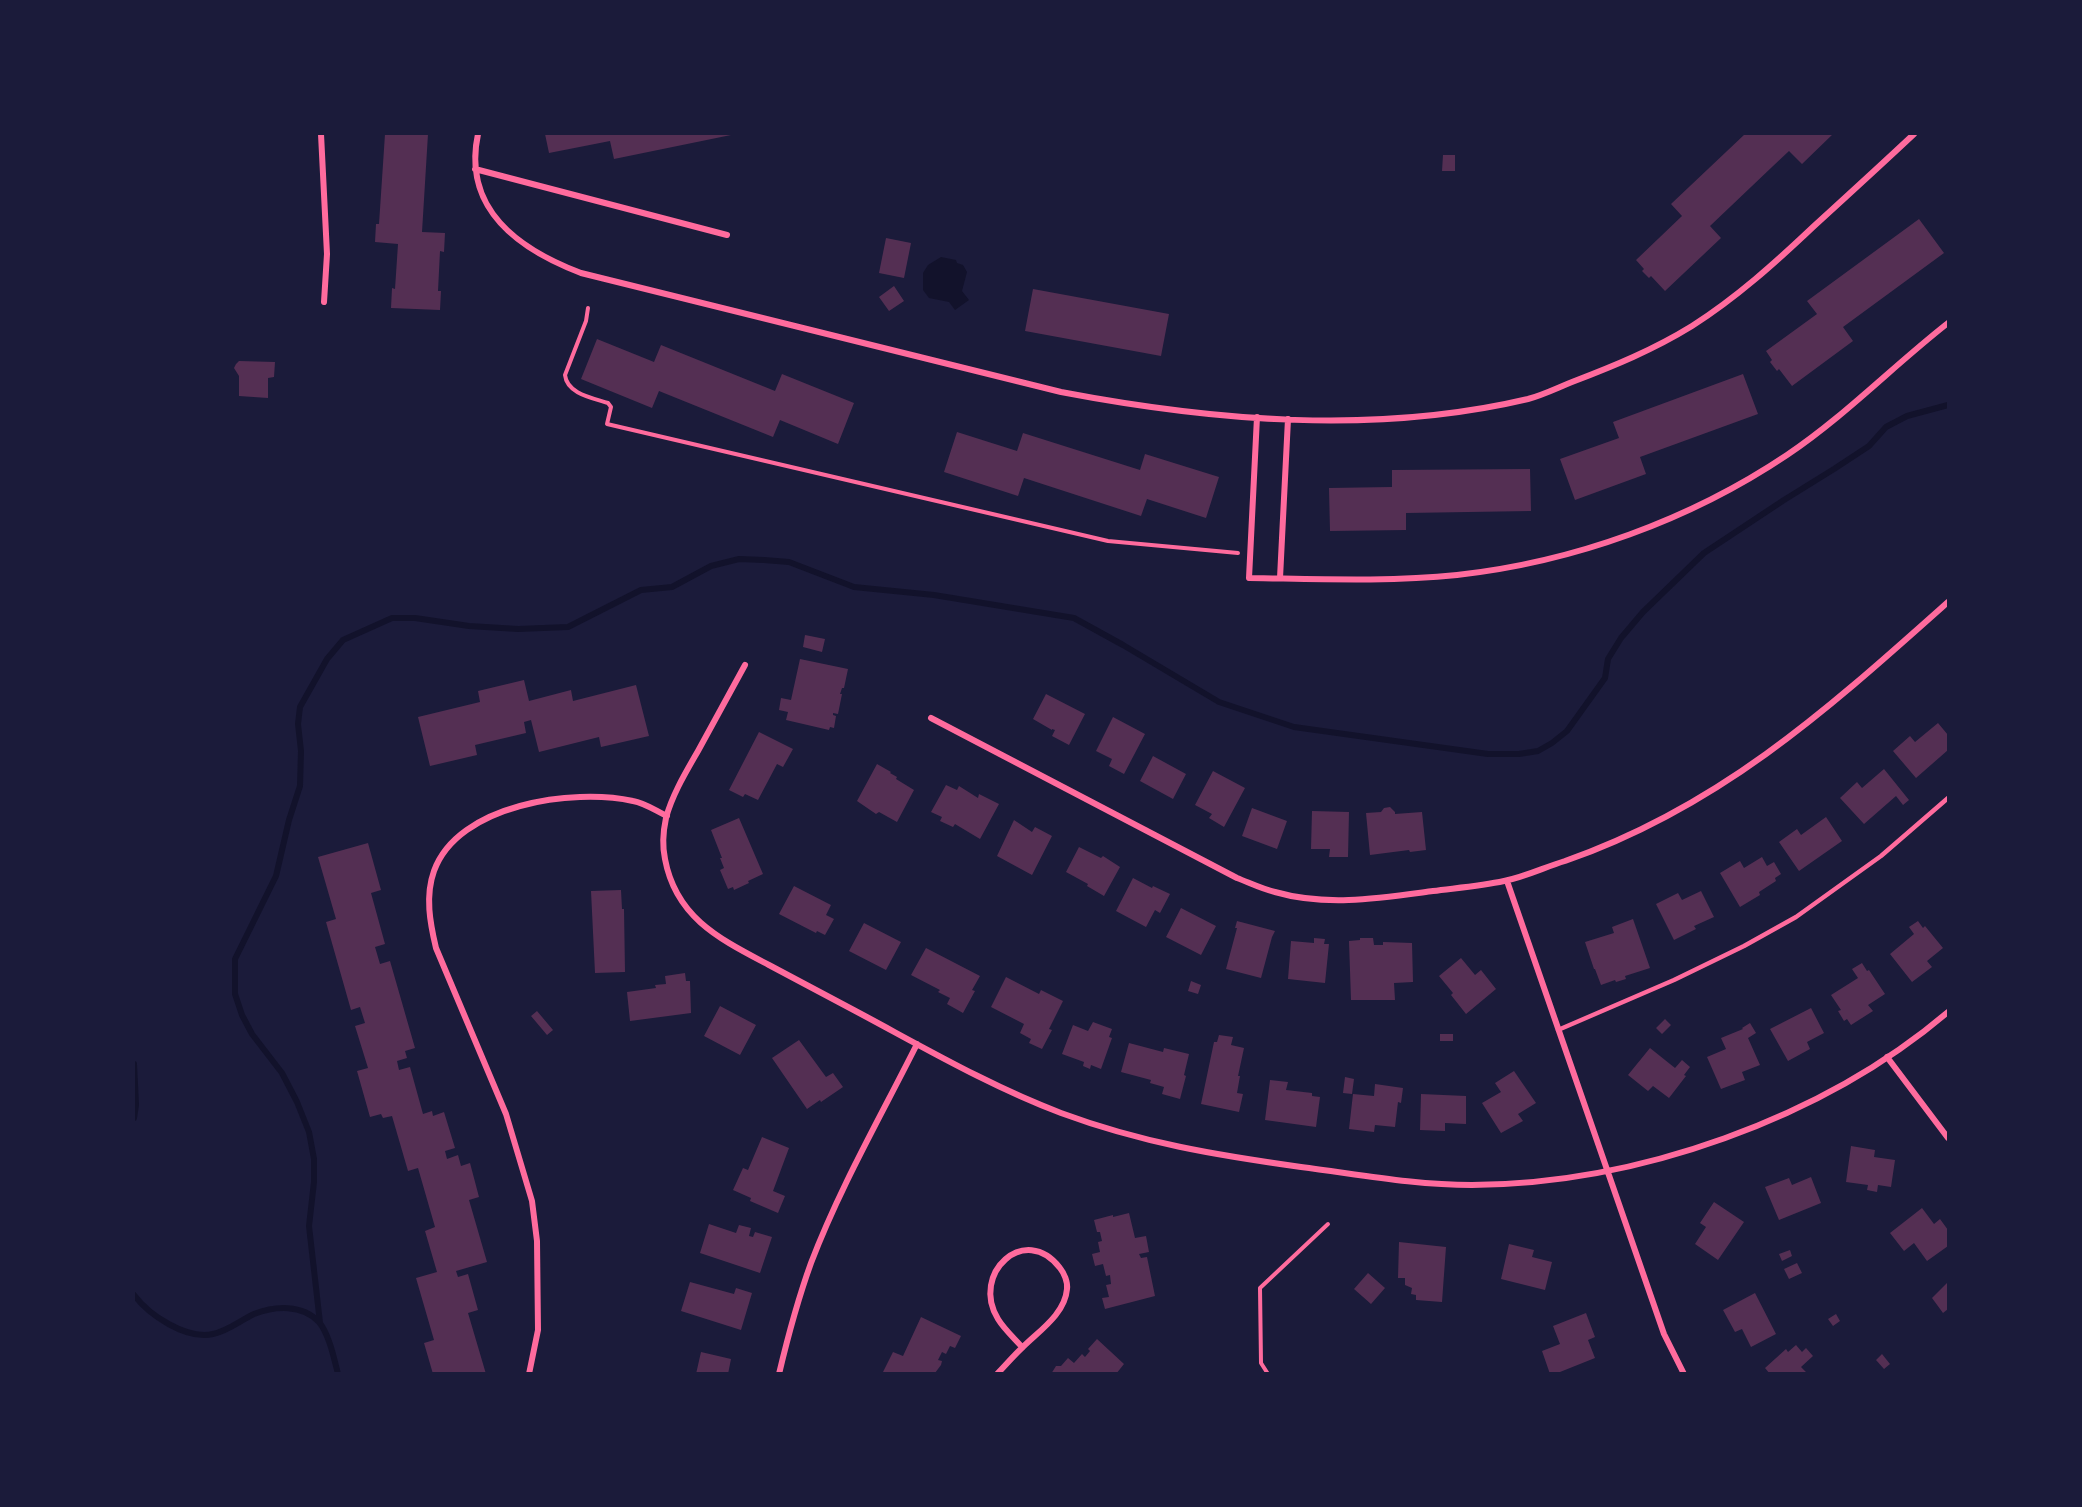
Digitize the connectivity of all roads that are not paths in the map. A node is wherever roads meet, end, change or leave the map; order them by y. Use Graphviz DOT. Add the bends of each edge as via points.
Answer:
graph roads {
  1 [pos="321,134"];
  2 [pos="478,134"];
  3 [pos="1914,134"];
  4 [pos="475,170"];
  5 [pos="726,235"];
  6 [pos="324,302"];
  7 [pos="1948,323"];
  8 [pos="1257,417"];
  9 [pos="1288,419"];
  10 [pos="1280,578"];
  11 [pos="1948,602"];
  12 [pos="745,665"];
  13 [pos="931,718"];
  14 [pos="1948,798"];
  15 [pos="667,816"];
  16 [pos="1507,881"];
  17 [pos="1948,1012"];
  18 [pos="1558,1030"];
  19 [pos="917,1044"];
  20 [pos="1887,1057"];
  21 [pos="1948,1138"];
  22 [pos="1606,1171"];
  23 [pos="1022,1347"];
  24 [pos="530,1374"];
  25 [pos="779,1374"];
  26 [pos="997,1374"];
  27 [pos="1684,1374"];
  1 -- 6 [label="street" via="327,254"];
  2 -- 4 [label="street"];
  3 -- 9 [label="street" via="1739,293 1631,360 1531,398 1468,411 1399,419"];
  4 -- 5 [label="street"];
  4 -- 8 [label="street" via="489,210 506,230 540,255 592,276 1061,392 1125,404"];
  7 -- 10 [label="street" via="1852,406 1787,455 1751,478 1653,526 1569,553 1458,575 1374,580"];
  8 -- 9 [label="street"];
  8 -- 10 [label="street" via="1249,578"];
  9 -- 10 [label="street"];
  11 -- 16 [label="street" via="1817,717 1730,780 1641,830"];
  12 -- 15 [label="street" via="681,781"];
  13 -- 16 [label="street" via="1203,862 1275,892 1339,901"];
  14 -- 18 [label="lane" via="1881,856 1796,917 1674,980"];
  15 -- 19 [label="street" via="662,840 672,884 686,908 707,930"];
  15 -- 24 [label="street" via="636,801 613,797 571,796 531,803 465,830 445,850 434,871 429,920 436,948 506,1114 532,1201 537,1241 538,1330"];
  16 -- 18 [label="street"];
  17 -- 20 [label="street"];
  18 -- 22 [label="street"];
  19 -- 22 [label="street" via="1058,1112 1167,1145 1223,1156 1415,1183 1526,1183"];
  19 -- 25 [label="street" via="829,1220 811,1264"];
  20 -- 21 [label="street"];
  20 -- 22 [label="street" via="1849,1082 1784,1115 1705,1145"];
  22 -- 27 [label="street" via="1664,1334"];
  23 -- 23 [label="street" via="998,1319 990,1292 999,1265 1011,1253 1025,1249 1054,1260 1064,1273 1068,1289 1050,1322"];
  23 -- 26 [label="street"];
}
